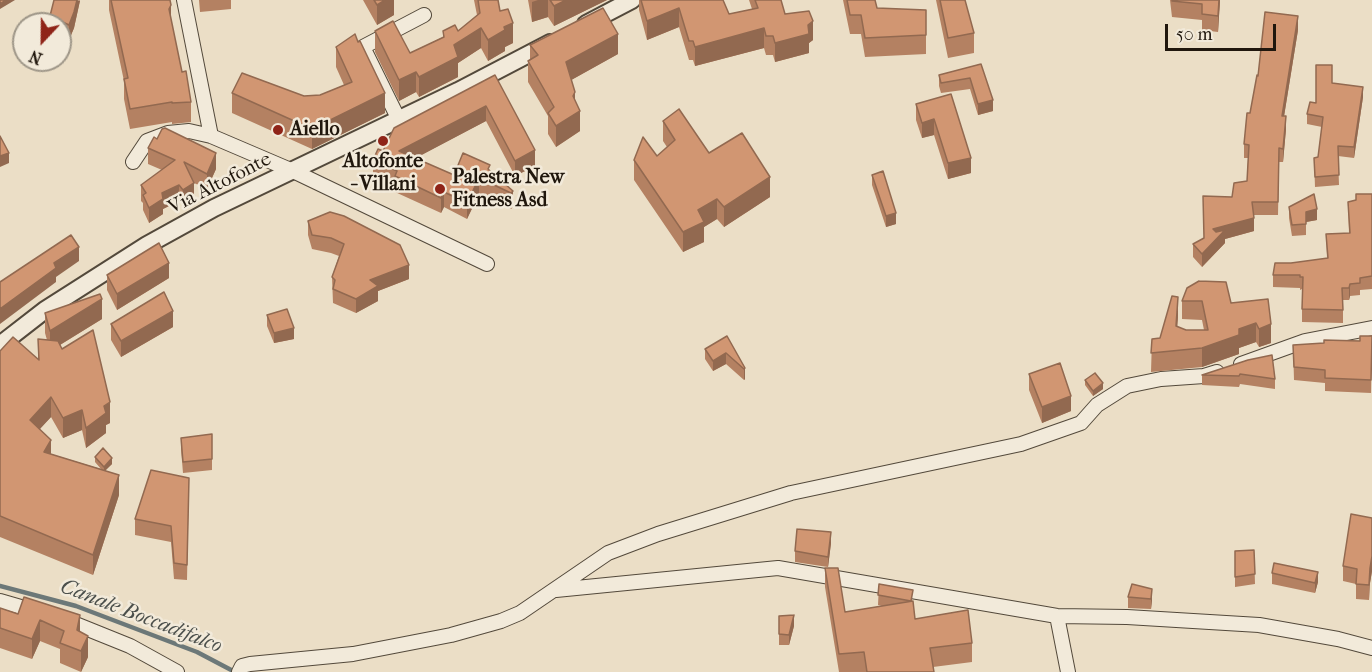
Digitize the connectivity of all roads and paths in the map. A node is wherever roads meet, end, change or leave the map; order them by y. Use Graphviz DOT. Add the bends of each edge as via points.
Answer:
graph roads {
  1 [pos="184,0"];
  2 [pos="632,0"];
  3 [pos="424,15"];
  4 [pos="399,120"];
  5 [pos="211,136"];
  6 [pos="133,162"];
  7 [pos="293,171"];
  8 [pos="487,264"];
  9 [pos="1372,328"];
  10 [pos="0,345"];
  11 [pos="556,590"];
  12 [pos="0,601"];
  13 [pos="1057,616"];
  14 [pos="1372,648"];
  15 [pos="240,669"];
  16 [pos="177,672"];
  17 [pos="1068,672"];
  1 -- 5 [label="street"];
  2 -- 4 [label="street, Via Altofonte"];
  3 -- 4 [label="street" via="363,47"];
  4 -- 7 [label="street, Via Altofonte"];
  5 -- 6 [label="street" via="189,131 168,133 147,141"];
  5 -- 7 [label="street"];
  7 -- 8 [label="street"];
  7 -- 10 [label="street, Via Altofonte" via="147,245 45,310"];
  9 -- 11 [label="street" via="1305,341 1204,376 1127,386 1097,405 1081,423 1021,444 791,493 718,514 608,553"];
  11 -- 13 [label="street" via="778,568"];
  11 -- 15 [label="street" via="520,613 451,635 353,654"];
  12 -- 16 [label="street" via="63,619 130,646"];
  13 -- 14 [label="street" via="1259,625"];
  13 -- 17 [label="street"];
}
